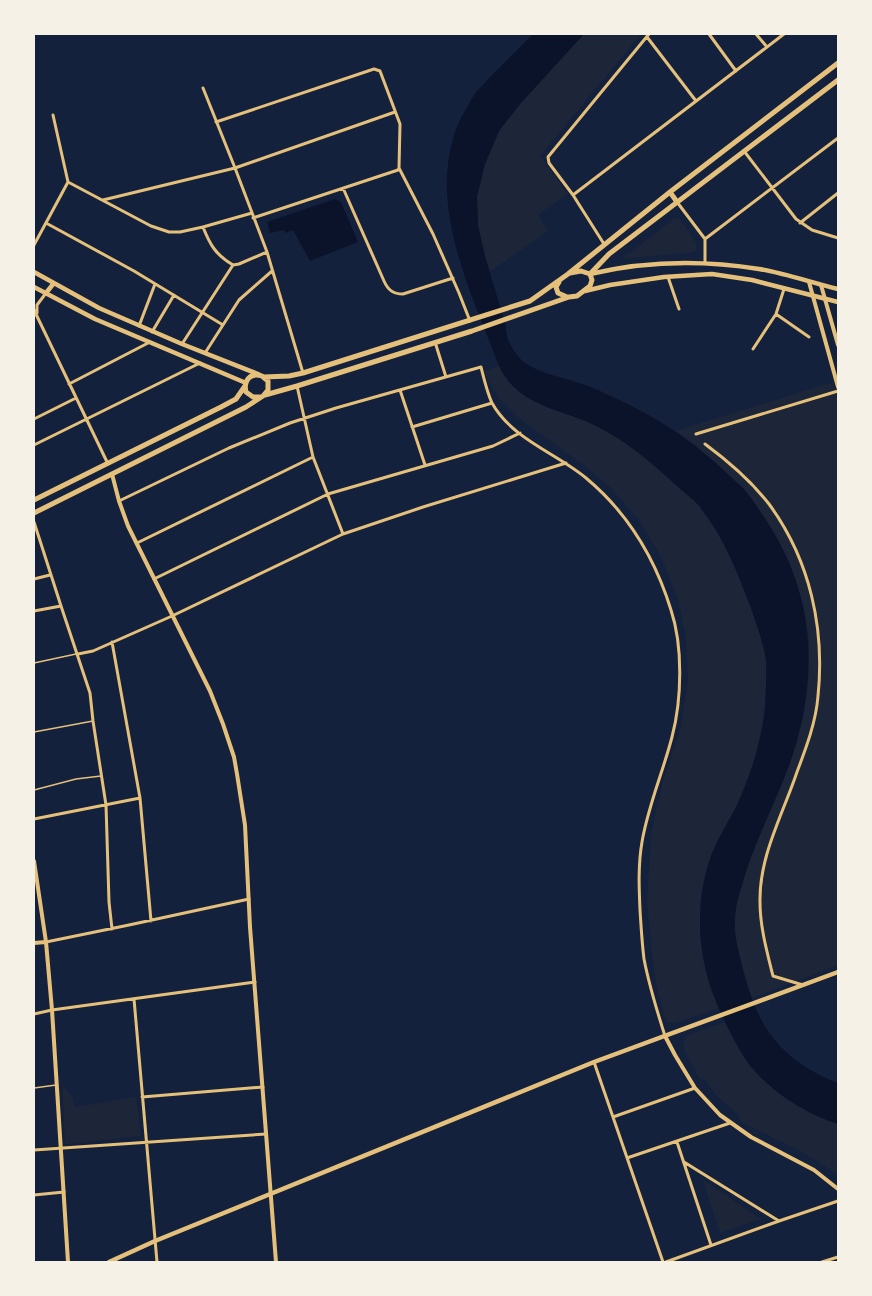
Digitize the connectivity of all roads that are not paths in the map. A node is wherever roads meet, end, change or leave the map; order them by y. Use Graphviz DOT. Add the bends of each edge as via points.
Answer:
graph roads {
  1 [pos="709,34"];
  2 [pos="756,34"];
  3 [pos="784,34"];
  4 [pos="648,35"];
  5 [pos="767,47"];
  6 [pos="838,63"];
  7 [pos="736,71"];
  8 [pos="838,80"];
  9 [pos="203,88"];
  10 [pos="696,101"];
  11 [pos="395,112"];
  12 [pos="53,115"];
  13 [pos="216,122"];
  14 [pos="838,138"];
  15 [pos="744,151"];
  16 [pos="235,168"];
  17 [pos="399,168"];
  18 [pos="68,182"];
  19 [pos="343,188"];
  20 [pos="772,188"];
  21 [pos="670,192"];
  22 [pos="838,193"];
  23 [pos="573,195"];
  24 [pos="103,200"];
  25 [pos="677,202"];
  26 [pos="252,213"];
  27 [pos="253,218"];
  28 [pos="46,223"];
  29 [pos="800,223"];
  30 [pos="202,227"];
  31 [pos="838,238"];
  32 [pos="705,239"];
  33 [pos="604,244"];
  34 [pos="34,245"];
  35 [pos="267,252"];
  36 [pos="705,263"];
  37 [pos="234,265"];
  38 [pos="272,271"];
  39 [pos="34,272"];
  40 [pos="568,274"];
  41 [pos="590,274"];
  42 [pos="668,277"];
  43 [pos="453,278"];
  44 [pos="560,279"];
  45 [pos="809,282"];
  46 [pos="54,283"];
  47 [pos="155,284"];
  48 [pos="821,285"];
  49 [pos="34,286"];
  50 [pos="784,288"];
  51 [pos="838,289"];
  52 [pos="585,291"];
  53 [pos="46,293"];
  54 [pos="174,295"];
  55 [pos="813,296"];
  56 [pos="569,297"];
  57 [pos="825,299"];
  58 [pos="838,302"];
  59 [pos="679,309"];
  60 [pos="34,310"];
  61 [pos="203,313"];
  62 [pos="776,314"];
  63 [pos="38,319"];
  64 [pos="470,321"];
  65 [pos="223,325"];
  66 [pos="139,326"];
  67 [pos="152,332"];
  68 [pos="809,337"];
  69 [pos="150,342"];
  70 [pos="435,342"];
  71 [pos="182,344"];
  72 [pos="838,345"];
  73 [pos="753,349"];
  74 [pos="205,353"];
  75 [pos="200,363"];
  76 [pos="303,373"];
  77 [pos="258,374"];
  78 [pos="264,377"];
  79 [pos="446,377"];
  80 [pos="69,384"];
  81 [pos="245,384"];
  82 [pos="297,386"];
  83 [pos="838,386"];
  84 [pos="400,390"];
  85 [pos="838,391"];
  86 [pos="263,396"];
  87 [pos="76,398"];
  88 [pos="492,403"];
  89 [pos="304,418"];
  90 [pos="34,419"];
  91 [pos="87,420"];
  92 [pos="412,427"];
  93 [pos="520,433"];
  94 [pos="696,434"];
  95 [pos="706,444"];
  96 [pos="34,445"];
  97 [pos="313,457"];
  98 [pos="566,463"];
  99 [pos="108,464"];
  100 [pos="425,465"];
  101 [pos="112,474"];
  102 [pos="328,494"];
  103 [pos="34,500"];
  104 [pos="119,501"];
  105 [pos="34,513"];
  106 [pos="34,522"];
  107 [pos="343,534"];
  108 [pos="137,543"];
  109 [pos="50,574"];
  110 [pos="34,579"];
  111 [pos="154,579"];
  112 [pos="61,606"];
  113 [pos="34,611"];
  114 [pos="172,616"];
  115 [pos="112,642"];
  116 [pos="78,654"];
  117 [pos="34,663"];
  118 [pos="93,720"];
  119 [pos="34,732"];
  120 [pos="102,775"];
  121 [pos="34,790"];
  122 [pos="140,798"];
  123 [pos="106,805"];
  124 [pos="34,819"];
  125 [pos="34,861"];
  126 [pos="248,899"];
  127 [pos="151,921"];
  128 [pos="112,929"];
  129 [pos="46,942"];
  130 [pos="34,943"];
  131 [pos="838,972"];
  132 [pos="255,982"];
  133 [pos="803,985"];
  134 [pos="134,999"];
  135 [pos="52,1010"];
  136 [pos="34,1014"];
  137 [pos="665,1036"];
  138 [pos="594,1062"];
  139 [pos="58,1085"];
  140 [pos="262,1087"];
  141 [pos="34,1088"];
  142 [pos="695,1088"];
  143 [pos="142,1097"];
  144 [pos="613,1117"];
  145 [pos="730,1123"];
  146 [pos="266,1134"];
  147 [pos="146,1142"];
  148 [pos="677,1142"];
  149 [pos="62,1148"];
  150 [pos="34,1150"];
  151 [pos="627,1158"];
  152 [pos="684,1162"];
  153 [pos="838,1189"];
  154 [pos="64,1192"];
  155 [pos="271,1193"];
  156 [pos="34,1195"];
  157 [pos="838,1201"];
  158 [pos="779,1221"];
  159 [pos="155,1241"];
  160 [pos="711,1245"];
  161 [pos="838,1257"];
  162 [pos="68,1262"];
  163 [pos="108,1262"];
  164 [pos="157,1262"];
  165 [pos="276,1262"];
  166 [pos="663,1262"];
  167 [pos="666,1262"];
  168 [pos="822,1262"];
  1 -- 7 [label="street"];
  2 -- 5 [label="street"];
  3 -- 5 [label="street"];
  4 -- 10 [label="street"];
  4 -- 23 [label="street" via="548,157 549,164"];
  5 -- 7 [label="street"];
  6 -- 21 [label="main road"];
  7 -- 10 [label="street"];
  8 -- 15 [label="main road"];
  9 -- 13 [label="street"];
  10 -- 23 [label="street"];
  11 -- 13 [label="street" via="382,75 374,69"];
  11 -- 16 [label="street"];
  11 -- 17 [label="street" via="400,124"];
  12 -- 18 [label="street"];
  13 -- 16 [label="street"];
  14 -- 20 [label="street"];
  15 -- 20 [label="street"];
  15 -- 25 [label="main road"];
  16 -- 24 [label="street"];
  16 -- 26 [label="street"];
  17 -- 19 [label="street"];
  17 -- 43 [label="street"];
  18 -- 24 [label="street"];
  18 -- 28 [label="street"];
  19 -- 27 [label="street"];
  19 -- 43 [label="street" via="390,290 396,294 403,294"];
  20 -- 29 [label="street"];
  20 -- 32 [label="street"];
  21 -- 25 [label="main road"];
  21 -- 33 [label="main road"];
  22 -- 29 [label="street"];
  23 -- 33 [label="street"];
  24 -- 30 [label="street" via="151,226 169,232"];
  25 -- 32 [label="street"];
  25 -- 41 [label="main road" via="609,254"];
  26 -- 27 [label="street"];
  26 -- 30 [label="street"];
  27 -- 35 [label="street"];
  28 -- 34 [label="street"];
  28 -- 47 [label="street"];
  29 -- 31 [label="street" via="812,230"];
  30 -- 37 [label="street" via="212,248"];
  32 -- 36 [label="street"];
  33 -- 40 [label="main road"];
  35 -- 37 [label="street"];
  35 -- 38 [label="street"];
  36 -- 41 [label="main road" via="667,263"];
  36 -- 45 [label="main road" via="760,269"];
  37 -- 61 [label="street"];
  38 -- 65 [label="street" via="239,300"];
  38 -- 76 [label="street"];
  39 -- 46 [label="main road"];
  40 -- 41 [label="main road" via="581,271"];
  40 -- 44 [label="main road"];
  41 -- 52 [label="main road" via="592,283"];
  42 -- 50 [label="main road" via="712,274"];
  42 -- 52 [label="main road"];
  42 -- 59 [label="street"];
  43 -- 64 [label="street"];
  44 -- 56 [label="main road" via="556,287 558,293"];
  44 -- 64 [label="main road" via="530,301"];
  45 -- 48 [label="main road"];
  45 -- 55 [label="street"];
  46 -- 53 [label="main road"];
  46 -- 66 [label="main road"];
  47 -- 54 [label="street"];
  47 -- 66 [label="street"];
  48 -- 51 [label="main road"];
  48 -- 57 [label="street"];
  49 -- 53 [label="main road"];
  50 -- 55 [label="main road"];
  50 -- 62 [label="street"];
  52 -- 56 [label="main road"];
  53 -- 63 [label="street" via="37,305"];
  53 -- 69 [label="main road" via="95,319"];
  54 -- 61 [label="street"];
  54 -- 67 [label="street"];
  55 -- 57 [label="main road"];
  55 -- 83 [label="street"];
  56 -- 70 [label="main road"];
  57 -- 58 [label="main road"];
  57 -- 72 [label="street"];
  60 -- 63 [label="street"];
  61 -- 65 [label="street"];
  61 -- 71 [label="street"];
  62 -- 68 [label="street"];
  62 -- 73 [label="street"];
  63 -- 80 [label="street"];
  64 -- 76 [label="main road"];
  65 -- 74 [label="street"];
  66 -- 67 [label="main road"];
  67 -- 71 [label="main road"];
  69 -- 75 [label="main road"];
  69 -- 80 [label="street"];
  70 -- 79 [label="street"];
  70 -- 82 [label="main road"];
  71 -- 74 [label="main road"];
  74 -- 77 [label="main road"];
  75 -- 81 [label="main road"];
  75 -- 91 [label="street"];
  76 -- 78 [label="main road"];
  77 -- 78 [label="main road"];
  77 -- 81 [label="main road" via="250,376"];
  78 -- 86 [label="main road" via="269,384"];
  79 -- 84 [label="street"];
  79 -- 88 [label="street" via="481,367"];
  80 -- 87 [label="street"];
  81 -- 86 [label="main road" via="246,392 250,396"];
  81 -- 99 [label="main road" via="236,398 222,407"];
  82 -- 86 [label="main road"];
  82 -- 89 [label="street"];
  84 -- 89 [label="street"];
  84 -- 92 [label="street"];
  85 -- 94 [label="street"];
  86 -- 101 [label="main road"];
  87 -- 90 [label="street"];
  87 -- 91 [label="street"];
  88 -- 92 [label="street"];
  88 -- 93 [label="street"];
  89 -- 97 [label="street"];
  89 -- 104 [label="street" via="229,448"];
  91 -- 96 [label="street"];
  91 -- 99 [label="street"];
  92 -- 100 [label="street"];
  93 -- 98 [label="street"];
  93 -- 100 [label="street" via="493,446"];
  95 -- 133 [label="street" via="749,482 783,524 810,587 816,619 820,672 818,697 804,752 772,839 765,864 760,901 761,922 773,976"];
  97 -- 102 [label="street"];
  97 -- 108 [label="street"];
  98 -- 107 [label="street"];
  98 -- 137 [label="street" via="603,494 639,537 668,600 678,640 680,675 675,725 643,836 639,887 644,960"];
  99 -- 101 [label="main road"];
  99 -- 103 [label="main road"];
  100 -- 102 [label="street"];
  101 -- 104 [label="street"];
  101 -- 105 [label="main road"];
  102 -- 107 [label="street"];
  102 -- 111 [label="street"];
  104 -- 108 [label="street"];
  106 -- 109 [label="street"];
  107 -- 114 [label="street"];
  108 -- 111 [label="street"];
  109 -- 110 [label="street"];
  109 -- 112 [label="street"];
  111 -- 114 [label="street"];
  112 -- 113 [label="street"];
  112 -- 116 [label="street"];
  114 -- 115 [label="street"];
  114 -- 126 [label="street" via="210,691 234,757 245,825"];
  115 -- 116 [label="street" via="93,651"];
  115 -- 122 [label="street"];
  116 -- 117 [label="lane"];
  116 -- 118 [label="street" via="90,693"];
  118 -- 119 [label="lane"];
  118 -- 120 [label="street"];
  120 -- 121 [label="lane"];
  120 -- 123 [label="street"];
  122 -- 123 [label="street"];
  122 -- 127 [label="street"];
  123 -- 124 [label="street"];
  123 -- 128 [label="street"];
  125 -- 129 [label="street"];
  126 -- 127 [label="street"];
  126 -- 132 [label="street"];
  127 -- 128 [label="street"];
  128 -- 129 [label="street"];
  129 -- 130 [label="street"];
  129 -- 135 [label="street"];
  131 -- 133 [label="main road"];
  132 -- 134 [label="street"];
  132 -- 140 [label="street"];
  133 -- 137 [label="main road"];
  134 -- 135 [label="street"];
  134 -- 143 [label="street"];
  135 -- 136 [label="street"];
  135 -- 139 [label="street"];
  137 -- 138 [label="main road"];
  137 -- 142 [label="street"];
  138 -- 144 [label="street"];
  138 -- 155 [label="main road"];
  139 -- 141 [label="lane"];
  139 -- 149 [label="street"];
  140 -- 143 [label="street"];
  140 -- 146 [label="street"];
  142 -- 144 [label="street"];
  142 -- 145 [label="street"];
  143 -- 147 [label="street"];
  144 -- 151 [label="street"];
  145 -- 148 [label="street"];
  145 -- 153 [label="street" via="814,1170"];
  146 -- 147 [label="street"];
  146 -- 155 [label="street"];
  147 -- 149 [label="street"];
  147 -- 159 [label="street"];
  148 -- 151 [label="street"];
  148 -- 152 [label="street"];
  149 -- 150 [label="street"];
  149 -- 154 [label="street"];
  151 -- 166 [label="street"];
  152 -- 158 [label="street"];
  152 -- 160 [label="street"];
  154 -- 156 [label="street"];
  154 -- 162 [label="street"];
  155 -- 159 [label="main road"];
  155 -- 165 [label="street"];
  157 -- 158 [label="street"];
  158 -- 160 [label="street"];
  159 -- 163 [label="main road"];
  159 -- 164 [label="street"];
  160 -- 167 [label="street"];
  161 -- 168 [label="street"];
}
